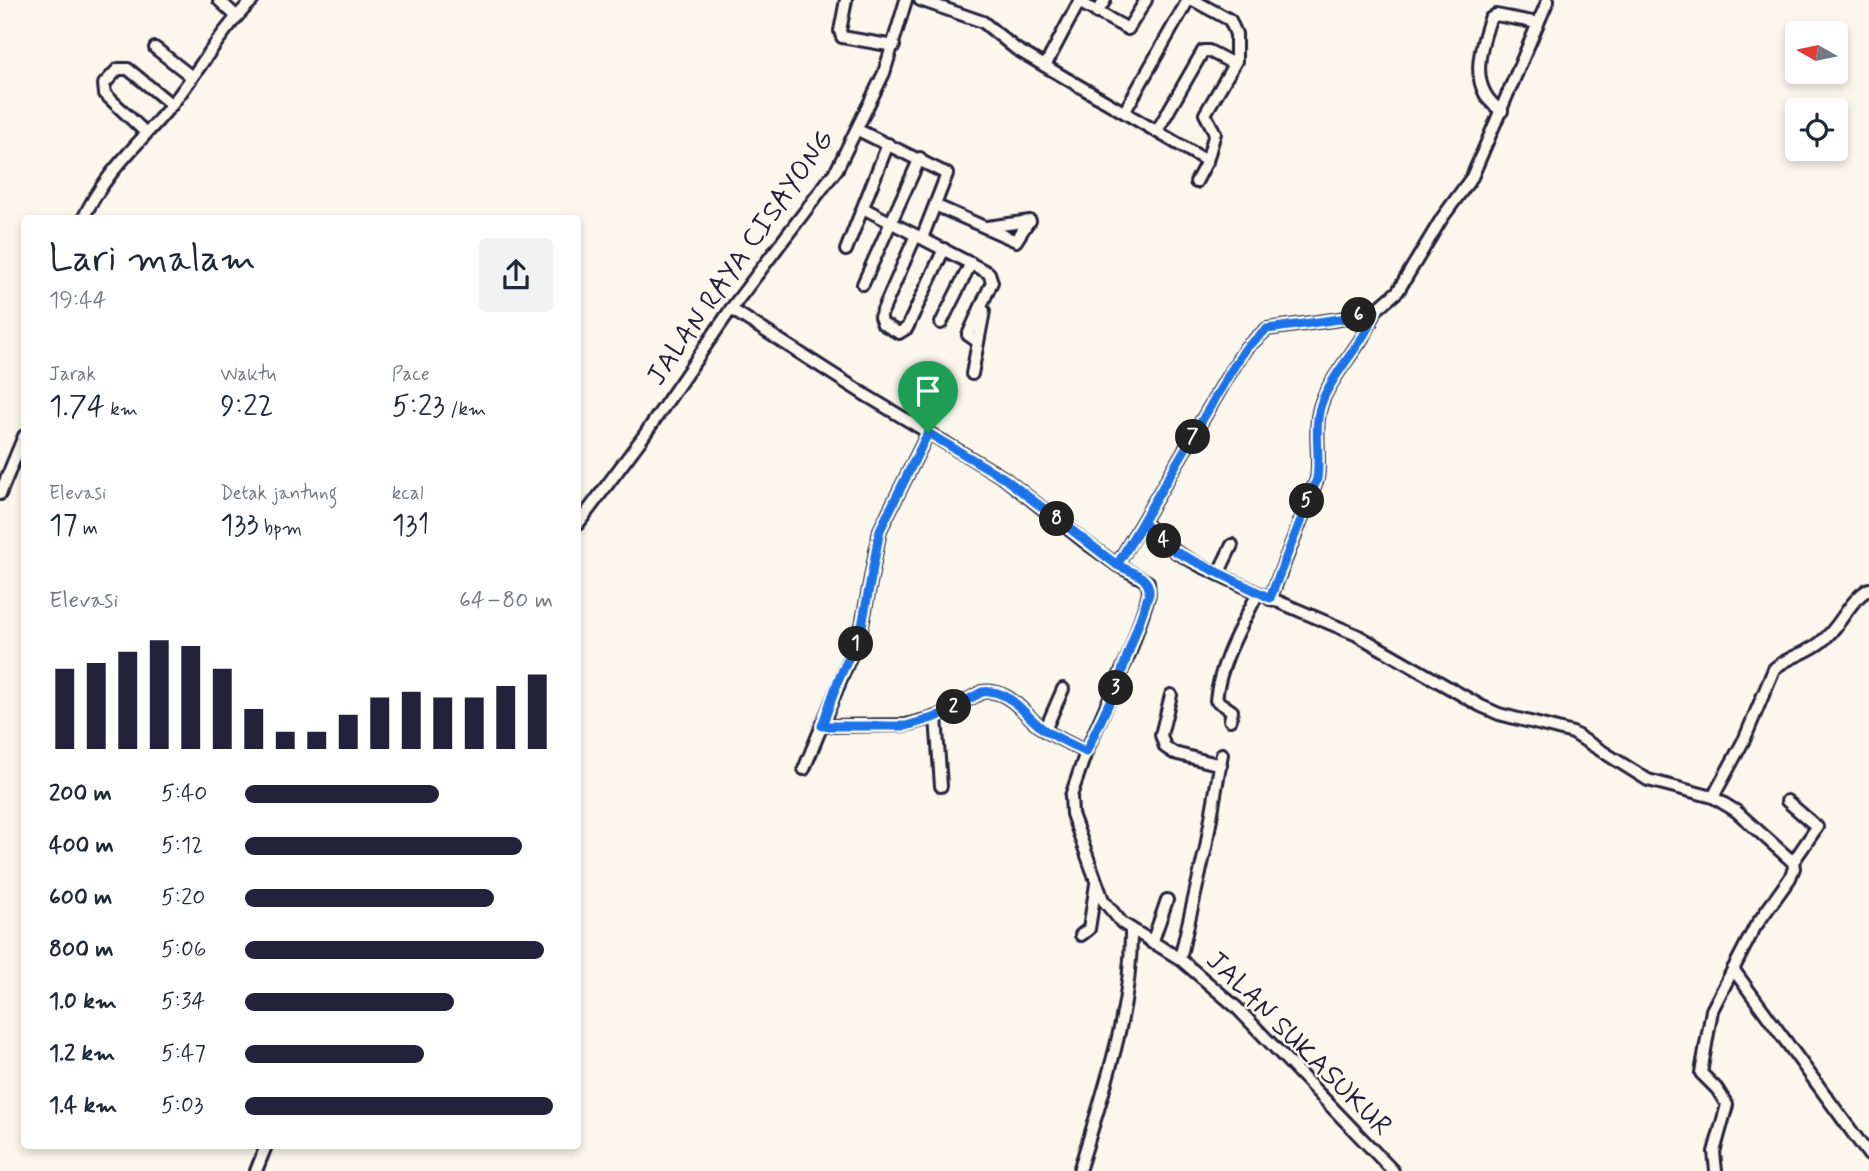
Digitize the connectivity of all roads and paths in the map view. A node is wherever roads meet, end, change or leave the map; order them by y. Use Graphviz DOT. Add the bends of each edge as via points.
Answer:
graph roads {
  1 [pos="219,0"];
  2 [pos="253,0"];
  3 [pos="846,0"];
  4 [pos="906,0"];
  5 [pos="920,0"];
  6 [pos="1105,0"];
  7 [pos="1146,0"];
  8 [pos="1191,0"];
  9 [pos="1548,0"];
  10 [pos="1076,1"];
  11 [pos="1097,13"];
  12 [pos="236,16"];
  13 [pos="1538,23"];
  14 [pos="894,46"];
  15 [pos="155,48"];
  16 [pos="1234,64"];
  17 [pos="1045,66"];
  18 [pos="192,77"];
  19 [pos="172,105"];
  20 [pos="1125,111"];
  21 [pos="1502,111"];
  22 [pos="858,130"];
  23 [pos="1157,131"];
  24 [pos="146,133"];
  25 [pos="888,144"];
  26 [pos="920,159"];
  27 [pos="1207,161"];
  28 [pos="1196,182"];
  29 [pos="937,205"];
  30 [pos="863,208"];
  31 [pos="85,215"];
  32 [pos="891,223"];
  33 [pos="985,228"];
  34 [pos="919,237"];
  35 [pos="846,250"];
  36 [pos="944,250"];
  37 [pos="971,264"];
  38 [pos="863,284"];
  39 [pos="731,309"];
  40 [pos="1375,311"];
  41 [pos="942,323"];
  42 [pos="972,374"];
  43 [pos="928,433"];
  44 [pos="21,443"];
  45 [pos="0,494"];
  46 [pos="581,520"];
  47 [pos="1143,523"];
  48 [pos="1232,545"];
  49 [pos="1117,565"];
  50 [pos="1218,574"];
  51 [pos="1869,589"];
  52 [pos="1258,593"];
  53 [pos="1270,598"];
  54 [pos="1063,689"];
  55 [pos="1171,695"];
  56 [pos="936,717"];
  57 [pos="1230,720"];
  58 [pos="822,726"];
  59 [pos="1045,730"];
  60 [pos="1086,752"];
  61 [pos="804,769"];
  62 [pos="941,786"];
  63 [pos="1713,797"];
  64 [pos="1787,801"];
  65 [pos="1793,862"];
  66 [pos="1096,881"];
  67 [pos="1167,900"];
  68 [pos="1131,930"];
  69 [pos="1081,935"];
  70 [pos="1152,943"];
  71 [pos="1180,959"];
  72 [pos="1733,969"];
  73 [pos="265,1149"];
  74 [pos="1869,1155"];
  75 [pos="256,1171"];
  76 [pos="1079,1171"];
  77 [pos="1393,1171"];
  78 [pos="1716,1171"];
  1 -- 12 [label="street"];
  2 -- 12 [label="street"];
  3 -- 14 [label="street" via="839,31 842,37"];
  4 -- 14 [label="street, JALAN RAYA CISAYONG"];
  5 -- 17 [label="street" via="983,22"];
  6 -- 11 [label="street"];
  7 -- 11 [label="street" via="1129,29"];
  8 -- 16 [label="street" via="1235,27"];
  8 -- 20 [label="street"];
  9 -- 13 [label="street"];
  10 -- 11 [label="street"];
  10 -- 17 [label="street"];
  12 -- 18 [label="street"];
  13 -- 21 [label="street"];
  13 -- 21 [label="street" via="1496,15 1490,19 1479,57 1480,74 1484,94"];
  14 -- 22 [label="street, JALAN RAYA CISAYONG"];
  15 -- 18 [label="street"];
  16 -- 23 [label="street" via="1203,51"];
  16 -- 27 [label="street" via="1205,114 1215,133"];
  17 -- 20 [label="street"];
  18 -- 19 [label="street"];
  19 -- 24 [label="street"];
  19 -- 24 [label="street" via="122,68 104,84 104,94"];
  20 -- 23 [label="street"];
  21 -- 40 [label="street" via="1472,177 1409,276"];
  22 -- 25 [label="street"];
  22 -- 39 [label="street, JALAN RAYA CISAYONG" via="837,169"];
  23 -- 27 [label="street"];
  24 -- 31 [label="street" via="106,177"];
  25 -- 26 [label="street"];
  25 -- 30 [label="street"];
  26 -- 29 [label="street" via="947,174"];
  26 -- 32 [label="street"];
  27 -- 28 [label="street"];
  29 -- 33 [label="street"];
  29 -- 34 [label="street"];
  30 -- 32 [label="street"];
  30 -- 35 [label="street"];
  32 -- 34 [label="street"];
  32 -- 38 [label="street"];
  33 -- 33 [label="street" via="1031,221 1016,241"];
  34 -- 36 [label="street"];
  34 -- 36 [label="street" via="880,317 899,333 907,328"];
  36 -- 37 [label="street"];
  37 -- 41 [label="street"];
  37 -- 42 [label="street" via="993,279 968,335 978,342"];
  39 -- 43 [label="street, JALAN SUKASUKUR"];
  39 -- 46 [label="street, JALAN RAYA CISAYONG"];
  40 -- 47 [label="street" via="1267,329 1258,335 1231,371"];
  40 -- 53 [label="street" via="1322,400 1317,479"];
  43 -- 49 [label="street, JALAN SUKASUKUR" via="1004,478"];
  43 -- 58 [label="street" via="880,530 861,631"];
  44 -- 45 [label="street"];
  47 -- 49 [label="street"];
  47 -- 50 [label="street" via="1176,552"];
  48 -- 50 [label="street"];
  49 -- 60 [label="street, JALAN SUKASUKUR" via="1144,578 1149,594 1116,688"];
  50 -- 52 [label="street"];
  51 -- 63 [label="street" via="1854,599 1823,641 1773,669 1745,738"];
  52 -- 53 [label="street"];
  52 -- 57 [label="street" via="1228,655 1216,696 1232,711"];
  53 -- 63 [label="street" via="1357,635 1499,715 1573,733 1648,780"];
  54 -- 59 [label="street"];
  55 -- 71 [label="street" via="1161,735 1164,747 1174,753 1222,760"];
  56 -- 58 [label="street" via="892,727"];
  56 -- 59 [label="street" via="991,691 1011,700"];
  56 -- 62 [label="street"];
  58 -- 61 [label="street"];
  59 -- 60 [label="street"];
  60 -- 66 [label="street, JALAN SUKASUKUR" via="1070,804"];
  63 -- 65 [label="street" via="1752,823"];
  64 -- 65 [label="street" via="1817,827"];
  65 -- 72 [label="street" via="1790,878 1755,927"];
  66 -- 68 [label="street, JALAN SUKASUKUR" via="1103,900"];
  66 -- 69 [label="street" via="1090,929"];
  67 -- 70 [label="street"];
  68 -- 70 [label="street, JALAN SUKASUKUR"];
  68 -- 76 [label="street" via="1131,965 1121,1026"];
  70 -- 71 [label="street, JALAN SUKASUKUR"];
  71 -- 77 [label="street, JALAN SUKASUKUR" via="1236,1007"];
  72 -- 74 [label="street"];
  72 -- 78 [label="street" via="1709,1017 1701,1061 1703,1078 1727,1105 1714,1152"];
  73 -- 75 [label="street"];
}
